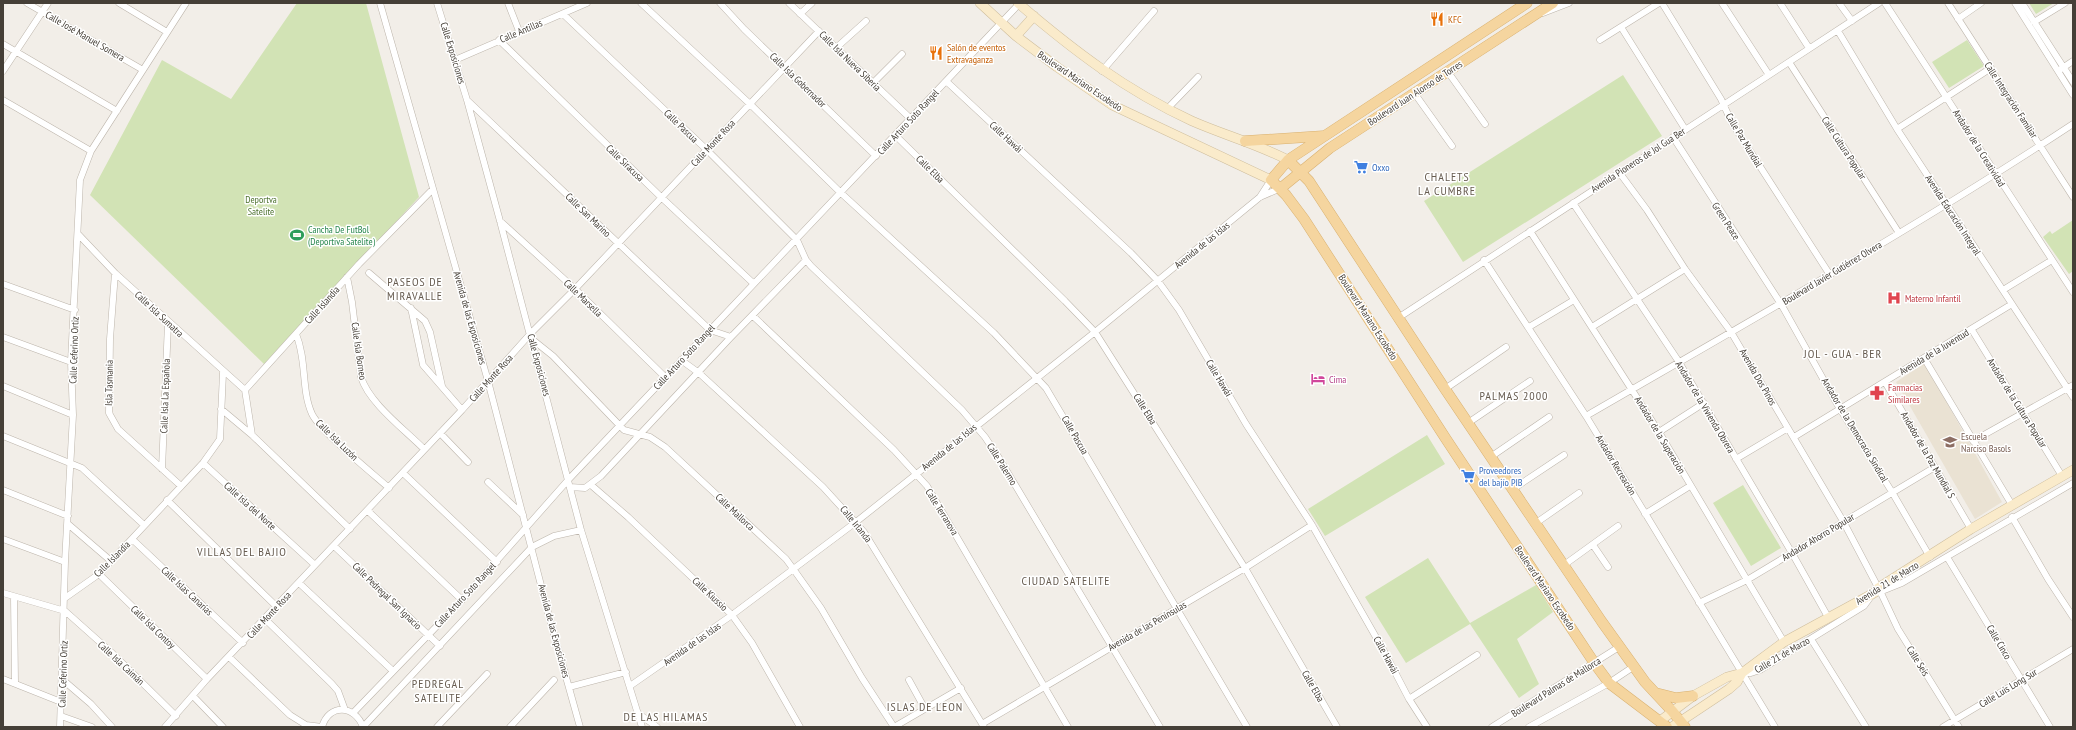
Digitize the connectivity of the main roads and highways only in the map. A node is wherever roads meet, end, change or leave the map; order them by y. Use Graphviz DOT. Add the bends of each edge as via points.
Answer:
graph roads {
  1 [pos="1528,3"];
  2 [pos="1553,3"];
  3 [pos="1325,136"];
  4 [pos="1245,141"];
  5 [pos="1288,160"];
  6 [pos="1300,171"];
  7 [pos="1271,180"];
  8 [pos="1281,188"];
  9 [pos="1653,692"];
  10 [pos="1693,696"];
  11 [pos="1683,724"];
  12 [pos="1662,725"];
  1 -- 3 [label="main road, Boulevard Juan Alonso de Torres"];
  2 -- 6 [label="main road, Boulevard Juan Alonso de Torres" via="1330,148"];
  3 -- 4 [label="main road"];
  3 -- 5 [label="main road, Boulevard Juan Alonso de Torres"];
  5 -- 6 [label="main road, Boulevard Mariano Escobedo"];
  5 -- 7 [label="main road, Boulevard Juan Alonso de Torres"];
  6 -- 8 [label="main road, Boulevard Juan Alonso de Torres"];
  6 -- 9 [label="main road, Boulevard Mariano Escobedo" via="1310,181 1445,389 1619,647"];
  7 -- 8 [label="main road, Boulevard Mariano Escobedo"];
  8 -- 12 [label="main road, Boulevard Mariano Escobedo" via="1304,219 1595,664 1609,683"];
  9 -- 10 [label="main road" via="1676,698"];
  9 -- 11 [label="main road, Boulevard Mariano Escobedo"];
}
